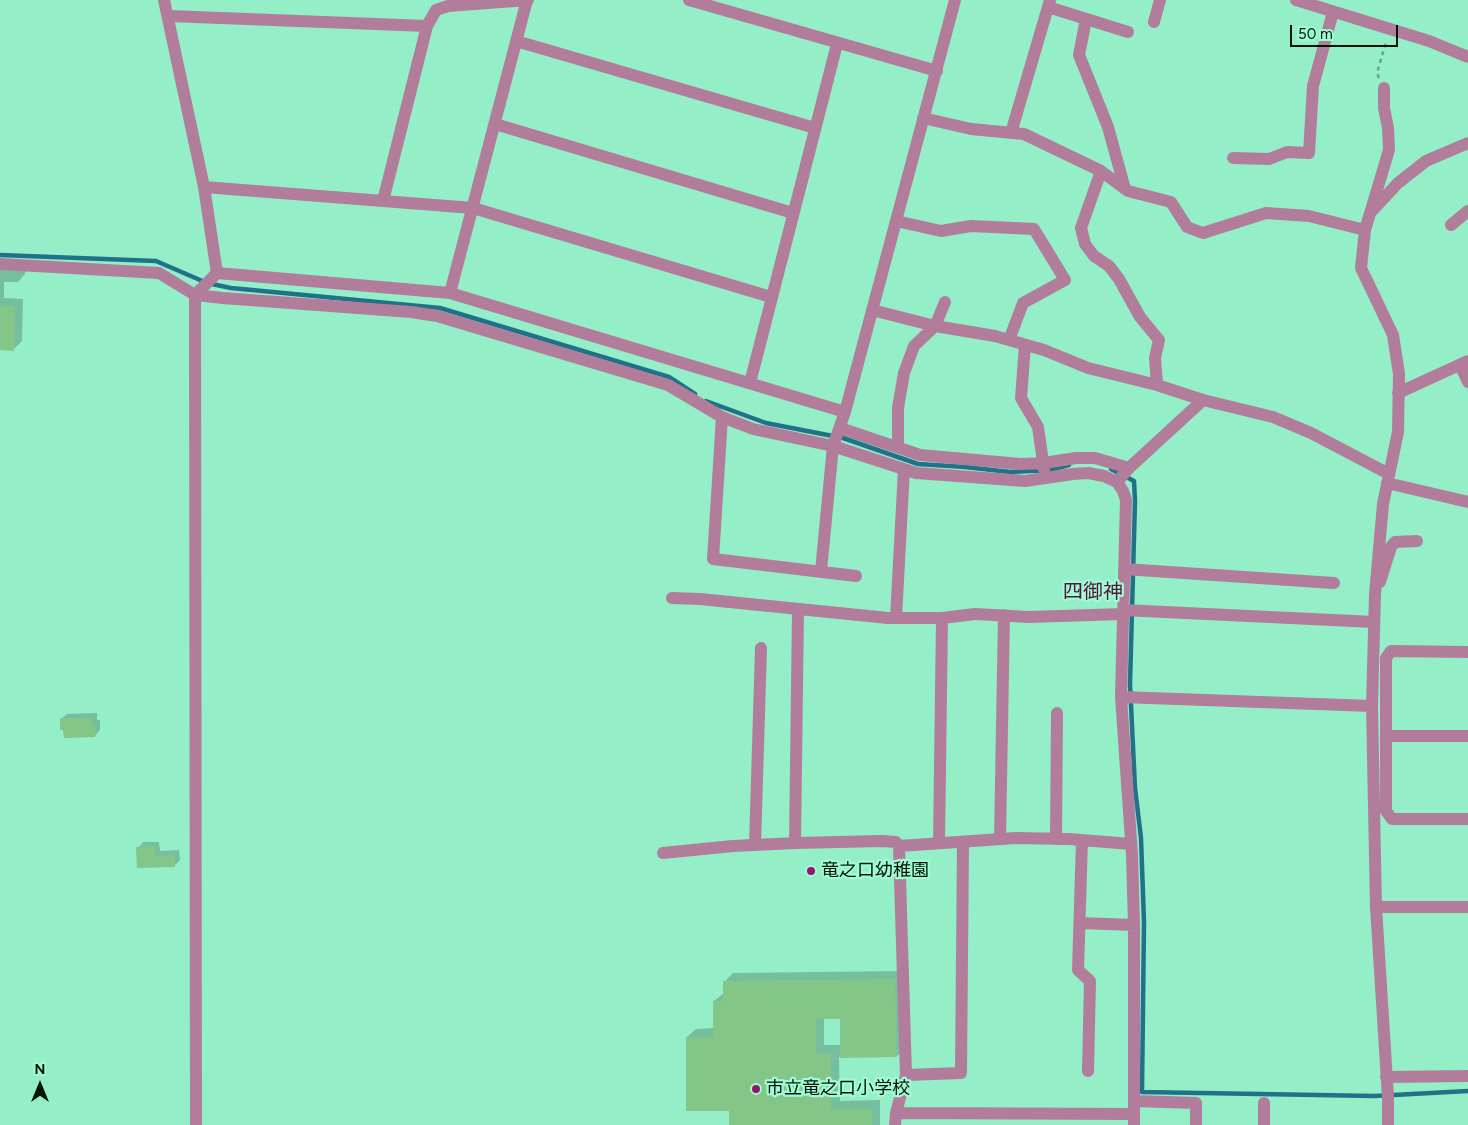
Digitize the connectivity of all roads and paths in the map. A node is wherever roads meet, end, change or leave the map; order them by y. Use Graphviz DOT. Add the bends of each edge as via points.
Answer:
graph roads {
  1 [pos="164,0"];
  2 [pos="527,0"];
  3 [pos="690,0"];
  4 [pos="955,0"];
  5 [pos="1160,0"];
  6 [pos="1296,0"];
  7 [pos="1049,4"];
  8 [pos="1333,12"];
  9 [pos="169,16"];
  10 [pos="1086,19"];
  11 [pos="1154,22"];
  12 [pos="427,26"];
  13 [pos="1390,29"];
  14 [pos="1128,32"];
  15 [pos="516,41"];
  16 [pos="837,44"];
  17 [pos="1468,57"];
  18 [pos="936,71"];
  19 [pos="1384,88"];
  20 [pos="923,118"];
  21 [pos="495,124"];
  22 [pos="815,128"];
  23 [pos="1011,133"];
  24 [pos="1468,143"];
  25 [pos="1233,158"];
  26 [pos="1101,171"];
  27 [pos="204,187"];
  28 [pos="1125,189"];
  29 [pos="383,201"];
  30 [pos="473,208"];
  31 [pos="1468,210"];
  32 [pos="793,213"];
  33 [pos="1370,213"];
  34 [pos="896,221"];
  35 [pos="1451,225"];
  36 [pos="1365,230"];
  37 [pos="0,264"];
  38 [pos="218,273"];
  39 [pos="450,293"];
  40 [pos="195,295"];
  41 [pos="771,297"];
  42 [pos="945,302"];
  43 [pos="872,310"];
  44 [pos="935,326"];
  45 [pos="1009,340"];
  46 [pos="1024,345"];
  47 [pos="1464,363"];
  48 [pos="1468,382"];
  49 [pos="750,383"];
  50 [pos="1157,385"];
  51 [pos="1398,393"];
  52 [pos="1203,400"];
  53 [pos="845,412"];
  54 [pos="722,417"];
  55 [pos="840,428"];
  56 [pos="833,446"];
  57 [pos="898,447"];
  58 [pos="904,469"];
  59 [pos="1045,471"];
  60 [pos="1123,474"];
  61 [pos="1388,478"];
  62 [pos="1468,502"];
  63 [pos="1418,541"];
  64 [pos="1132,570"];
  65 [pos="822,572"];
  66 [pos="856,576"];
  67 [pos="1334,583"];
  68 [pos="1375,594"];
  69 [pos="672,598"];
  70 [pos="798,610"];
  71 [pos="1128,612"];
  72 [pos="1004,615"];
  73 [pos="896,618"];
  74 [pos="942,618"];
  75 [pos="1374,622"];
  76 [pos="761,648"];
  77 [pos="1468,652"];
  78 [pos="1128,697"];
  79 [pos="1372,706"];
  80 [pos="1057,713"];
  81 [pos="1386,736"];
  82 [pos="1468,736"];
  83 [pos="1468,819"];
  84 [pos="1000,839"];
  85 [pos="1056,839"];
  86 [pos="1082,840"];
  87 [pos="963,842"];
  88 [pos="795,843"];
  89 [pos="940,843"];
  90 [pos="1131,844"];
  91 [pos="755,845"];
  92 [pos="899,846"];
  93 [pos="662,853"];
  94 [pos="1468,907"];
  95 [pos="1376,908"];
  96 [pos="1080,923"];
  97 [pos="1134,925"];
  98 [pos="1088,1071"];
  99 [pos="906,1075"];
  100 [pos="1468,1076"];
  101 [pos="1386,1077"];
  102 [pos="1134,1101"];
  103 [pos="1264,1103"];
  104 [pos="895,1119"];
  105 [pos="1134,1120"];
  106 [pos="196,1125"];
  107 [pos="1196,1125"];
  108 [pos="1264,1125"];
  109 [pos="1388,1125"];
  1 -- 9 [label="street"];
  2 -- 12 [label="street" via="448,6 436,10"];
  2 -- 15 [label="street"];
  3 -- 16 [label="street"];
  4 -- 18 [label="street"];
  5 -- 11 [label="street"];
  6 -- 8 [label="street"];
  7 -- 10 [label="street"];
  7 -- 23 [label="street"];
  8 -- 13 [label="street"];
  8 -- 25 [label="street" via="1313,86 1310,153 1287,152 1269,159"];
  9 -- 12 [label="street"];
  9 -- 27 [label="street"];
  10 -- 14 [label="street"];
  10 -- 28 [label="street" via="1079,55 1108,127"];
  12 -- 29 [label="street"];
  13 -- 17 [label="street"];
  13 -- 19 [label="path" via="1377,73"];
  15 -- 21 [label="street"];
  15 -- 22 [label="street"];
  16 -- 18 [label="street"];
  16 -- 22 [label="street"];
  18 -- 20 [label="street"];
  19 -- 33 [label="street" via="1389,150"];
  20 -- 23 [label="street" via="971,129"];
  20 -- 34 [label="street"];
  21 -- 30 [label="street"];
  21 -- 32 [label="street"];
  22 -- 32 [label="street"];
  23 -- 26 [label="street" via="1024,134"];
  24 -- 33 [label="street" via="1426,162 1398,183"];
  26 -- 28 [label="street"];
  26 -- 50 [label="street" via="1081,228 1085,244 1094,256 1109,266 1140,317 1159,340 1155,358"];
  27 -- 29 [label="street"];
  27 -- 38 [label="street"];
  28 -- 36 [label="street" via="1171,202 1187,227 1203,233 1266,213 1309,216"];
  29 -- 30 [label="street"];
  30 -- 39 [label="street"];
  30 -- 41 [label="street"];
  31 -- 35 [label="street"];
  32 -- 41 [label="street"];
  33 -- 36 [label="street"];
  34 -- 43 [label="street"];
  34 -- 45 [label="street" via="941,232 971,226 1034,229 1066,280 1023,303"];
  36 -- 51 [label="street" via="1361,268 1393,335 1399,374"];
  37 -- 40 [label="street" via="160,274"];
  38 -- 39 [label="street"];
  38 -- 40 [label="street"];
  39 -- 49 [label="street"];
  40 -- 54 [label="street" via="437,316 668,386"];
  40 -- 106 [label="street"];
  41 -- 49 [label="street"];
  42 -- 44 [label="street"];
  43 -- 44 [label="street"];
  43 -- 53 [label="street"];
  44 -- 45 [label="street"];
  44 -- 57 [label="street" via="914,346 904,373 898,408"];
  45 -- 46 [label="street"];
  46 -- 50 [label="street" via="1088,368"];
  46 -- 59 [label="street" via="1021,398 1038,427"];
  47 -- 48 [label="street"];
  47 -- 51 [label="street"];
  49 -- 53 [label="street"];
  50 -- 52 [label="street"];
  51 -- 61 [label="street" via="1398,432"];
  52 -- 60 [label="street"];
  52 -- 61 [label="street" via="1273,417 1311,433"];
  53 -- 55 [label="street"];
  54 -- 56 [label="street" via="753,429"];
  54 -- 65 [label="street" via="714,559"];
  55 -- 56 [label="street"];
  55 -- 57 [label="street"];
  56 -- 58 [label="street"];
  56 -- 65 [label="street"];
  57 -- 59 [label="street" via="920,455 1020,464"];
  58 -- 59 [label="street" via="1025,481"];
  58 -- 73 [label="street"];
  59 -- 60 [label="street" via="1104,476"];
  59 -- 60 [label="street" via="1076,458 1095,458"];
  60 -- 64 [label="street"];
  61 -- 62 [label="street"];
  61 -- 68 [label="street"];
  63 -- 68 [label="street" via="1395,542"];
  64 -- 67 [label="street"];
  64 -- 71 [label="street"];
  65 -- 66 [label="street"];
  68 -- 75 [label="street"];
  69 -- 70 [label="street"];
  70 -- 73 [label="street"];
  70 -- 88 [label="street"];
  71 -- 72 [label="street" via="1029,617"];
  71 -- 75 [label="street"];
  71 -- 78 [label="street"];
  72 -- 74 [label="street"];
  72 -- 84 [label="street"];
  73 -- 74 [label="street"];
  74 -- 89 [label="street"];
  75 -- 79 [label="street"];
  76 -- 91 [label="street"];
  77 -- 81 [label="street" via="1391,652 1386,658"];
  78 -- 79 [label="street"];
  78 -- 90 [label="street"];
  79 -- 95 [label="street"];
  80 -- 85 [label="street"];
  81 -- 82 [label="street"];
  81 -- 83 [label="street" via="1386,811 1392,820"];
  84 -- 85 [label="street"];
  84 -- 87 [label="street"];
  85 -- 86 [label="street"];
  86 -- 90 [label="street"];
  86 -- 96 [label="street"];
  87 -- 89 [label="street"];
  87 -- 99 [label="street" via="961,1073"];
  88 -- 91 [label="street"];
  88 -- 92 [label="street" via="882,841 896,842"];
  89 -- 92 [label="street"];
  90 -- 97 [label="street"];
  91 -- 93 [label="street"];
  92 -- 99 [label="street"];
  94 -- 95 [label="street"];
  95 -- 101 [label="street"];
  96 -- 97 [label="street"];
  96 -- 98 [label="street" via="1078,970 1090,981"];
  97 -- 102 [label="street"];
  99 -- 104 [label="street"];
  100 -- 101 [label="street"];
  101 -- 109 [label="street"];
  102 -- 105 [label="street"];
  102 -- 107 [label="street" via="1196,1102"];
  103 -- 108 [label="street"];
  104 -- 105 [label="street"];
}
